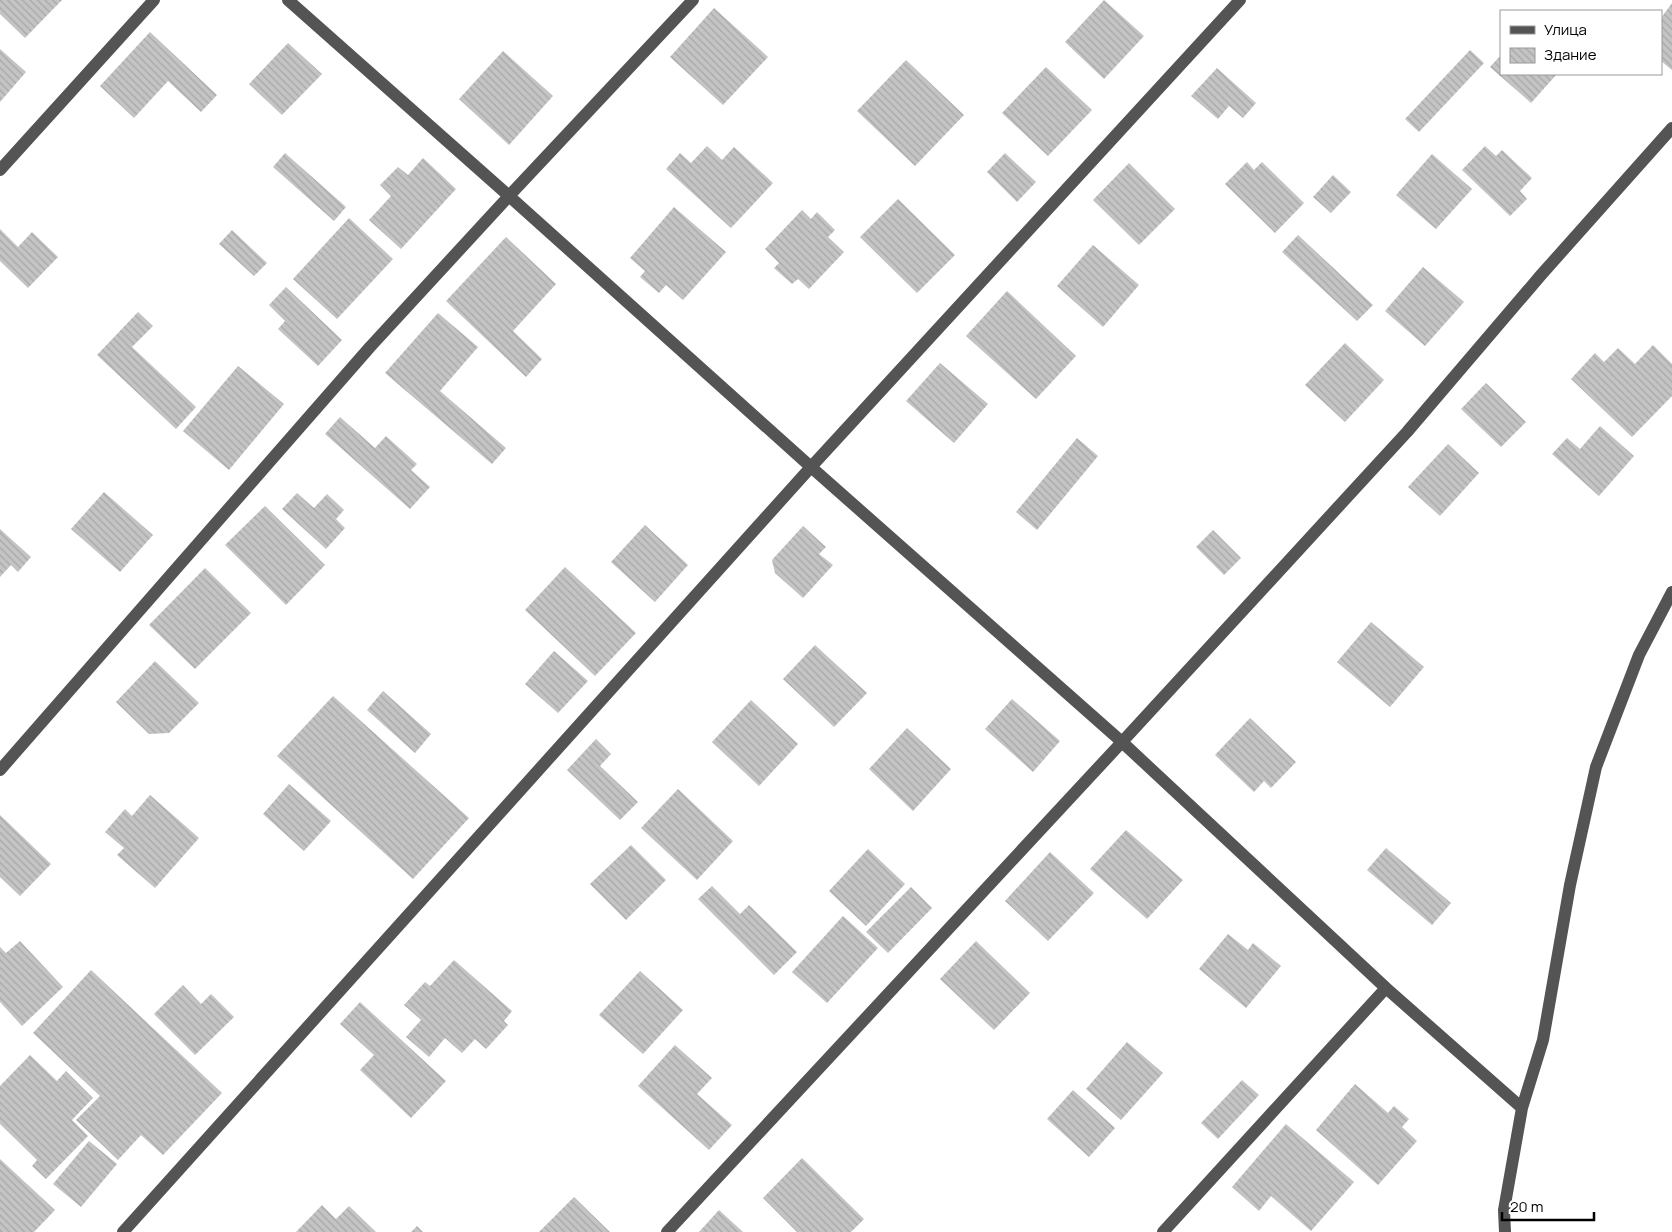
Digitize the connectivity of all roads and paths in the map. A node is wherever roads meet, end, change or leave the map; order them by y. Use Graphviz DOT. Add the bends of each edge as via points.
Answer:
graph roads {
  1 [pos="154,0"];
  2 [pos="288,0"];
  3 [pos="692,0"];
  4 [pos="1240,0"];
  5 [pos="1672,128"];
  6 [pos="0,170"];
  7 [pos="509,196"];
  8 [pos="811,467"];
  9 [pos="1672,592"];
  10 [pos="1122,742"];
  11 [pos="0,770"];
  12 [pos="1386,988"];
  13 [pos="1522,1108"];
  14 [pos="122,1232"];
  15 [pos="667,1232"];
  16 [pos="1163,1232"];
  17 [pos="1505,1232"];
  1 -- 6 [label="street"];
  2 -- 7 [label="street"];
  3 -- 7 [label="street"];
  4 -- 8 [label="street"];
  5 -- 10 [label="street" via="1407,432"];
  7 -- 8 [label="street"];
  7 -- 11 [label="street" via="370,347"];
  8 -- 10 [label="street"];
  8 -- 14 [label="street"];
  9 -- 13 [label="street" via="1638,656 1596,767 1570,885 1543,1040"];
  10 -- 12 [label="street"];
  10 -- 15 [label="street"];
  12 -- 13 [label="street"];
  12 -- 16 [label="street"];
  13 -- 17 [label="street" via="1504,1210"];
}
